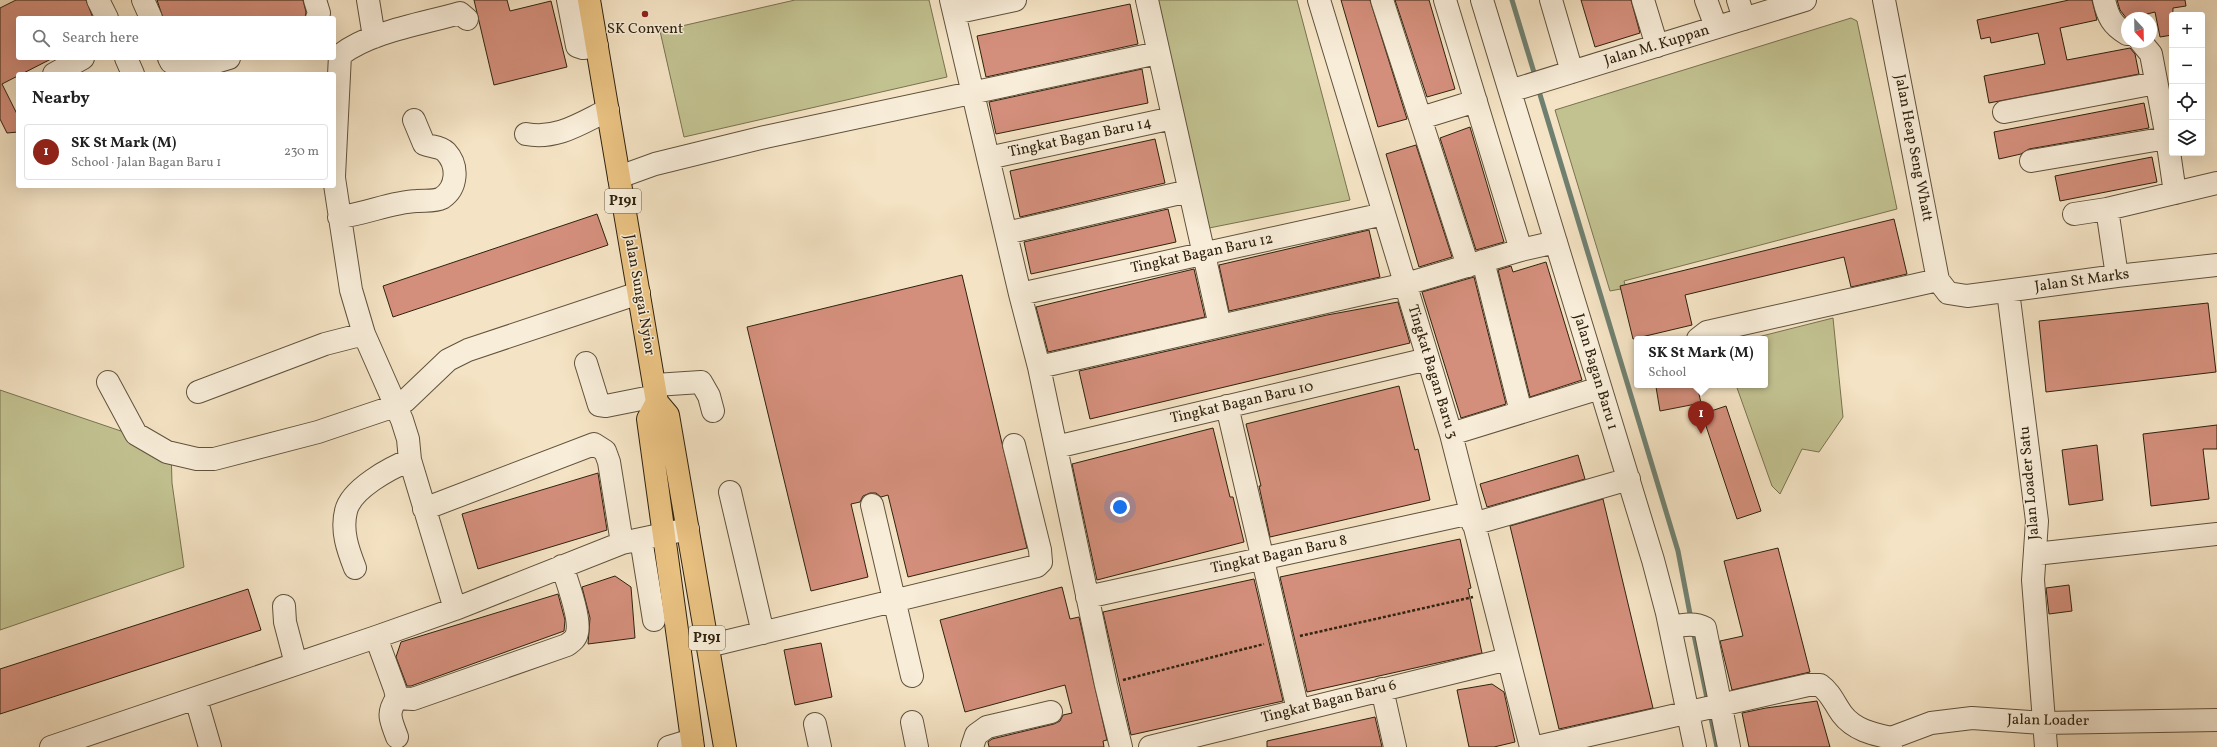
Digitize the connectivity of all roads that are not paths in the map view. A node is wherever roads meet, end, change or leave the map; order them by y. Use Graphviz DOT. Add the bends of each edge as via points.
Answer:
graph roads {
  1 [pos="98,0"];
  2 [pos="143,0"];
  3 [pos="315,0"];
  4 [pos="368,0"];
  5 [pos="568,0"];
  6 [pos="589,0"];
  7 [pos="1015,0"];
  8 [pos="1147,0"];
  9 [pos="1319,0"];
  10 [pos="1382,0"];
  11 [pos="1445,0"];
  12 [pos="1482,0"];
  13 [pos="1551,0"];
  14 [pos="1643,0"];
  15 [pos="1706,0"];
  16 [pos="1805,0"];
  17 [pos="1884,0"];
  18 [pos="2104,0"];
  19 [pos="952,7"];
  20 [pos="1741,9"];
  21 [pos="106,16"];
  22 [pos="150,16"];
  23 [pos="318,16"];
  24 [pos="467,19"];
  25 [pos="1716,27"];
  26 [pos="2121,30"];
  27 [pos="374,37"];
  28 [pos="597,46"];
  29 [pos="1657,46"];
  30 [pos="2146,48"];
  31 [pos="1158,53"];
  32 [pos="79,60"];
  33 [pos="127,60"];
  34 [pos="170,60"];
  35 [pos="222,60"];
  36 [pos="58,72"];
  37 [pos="132,72"];
  38 [pos="1572,72"];
  39 [pos="2156,83"];
  40 [pos="1528,86"];
  41 [pos="972,92"];
  42 [pos="1476,101"];
  43 [pos="608,110"];
  44 [pos="2004,112"];
  45 [pos="1173,118"];
  46 [pos="1421,118"];
  47 [pos="414,120"];
  48 [pos="526,134"];
  49 [pos="336,136"];
  50 [pos="2167,138"];
  51 [pos="988,158"];
  52 [pos="2031,161"];
  53 [pos="619,177"];
  54 [pos="2217,183"];
  55 [pos="335,188"];
  56 [pos="1189,191"];
  57 [pos="2174,193"];
  58 [pos="2107,209"];
  59 [pos="1384,214"];
  60 [pos="2074,214"];
  61 [pos="339,217"];
  62 [pos="1006,233"];
  63 [pos="1556,242"];
  64 [pos="1521,250"];
  65 [pos="1203,253"];
  66 [pos="1475,263"];
  67 [pos="2217,265"];
  68 [pos="2117,276"];
  69 [pos="1406,284"];
  70 [pos="1943,287"];
  71 [pos="2008,291"];
  72 [pos="639,293"];
  73 [pos="1020,294"];
  74 [pos="1220,326"];
  75 [pos="364,334"];
  76 [pos="1702,336"];
  77 [pos="1428,359"];
  78 [pos="586,363"];
  79 [pos="1039,367"];
  80 [pos="108,382"];
  81 [pos="1600,388"];
  82 [pos="198,392"];
  83 [pos="656,394"];
  84 [pos="395,406"];
  85 [pos="1227,406"];
  86 [pos="713,411"];
  87 [pos="1521,412"];
  88 [pos="1451,434"];
  89 [pos="1014,445"];
  90 [pos="1056,447"];
  91 [pos="410,460"];
  92 [pos="1629,479"];
  93 [pos="730,492"];
  94 [pos="872,505"];
  95 [pos="424,509"];
  96 [pos="1472,518"];
  97 [pos="688,529"];
  98 [pos="665,534"];
  99 [pos="2217,534"];
  100 [pos="632,541"];
  101 [pos="2036,554"];
  102 [pos="1264,558"];
  103 [pos="562,566"];
  104 [pos="355,568"];
  105 [pos="1087,597"];
  106 [pos="896,602"];
  107 [pos="284,606"];
  108 [pos="455,608"];
  109 [pos="654,620"];
  110 [pos="1685,626"];
  111 [pos="762,633"];
  112 [pos="376,637"];
  113 [pos="708,646"];
  114 [pos="1508,659"];
  115 [pos="296,664"];
  116 [pos="912,676"];
  117 [pos="1382,689"];
  118 [pos="397,698"];
  119 [pos="196,699"];
  120 [pos="1706,708"];
  121 [pos="1298,710"];
  122 [pos="1050,712"];
  123 [pos="2217,720"];
  124 [pos="912,722"];
  125 [pos="2043,723"];
  126 [pos="815,724"];
  127 [pos="397,737"];
  128 [pos="1891,742"];
  129 [pos="693,744"];
  130 [pos="51,747"];
  131 [pos="210,747"];
  132 [pos="669,747"];
  133 [pos="725,747"];
  134 [pos="820,747"];
  135 [pos="917,747"];
  136 [pos="972,747"];
  137 [pos="1121,747"];
  138 [pos="1150,747"];
  139 [pos="1395,747"];
  140 [pos="1531,747"];
  141 [pos="1537,747"];
  142 [pos="1695,747"];
  143 [pos="1728,747"];
  144 [pos="2046,747"];
  1 -- 21 [label="street"];
  2 -- 22 [label="street"];
  3 -- 23 [label="street"];
  4 -- 27 [label="street"];
  5 -- 28 [label="street" via="577,46"];
  6 -- 28 [label="main road, Jalan Sungai Nyior / P191"];
  7 -- 19 [label="street"];
  8 -- 31 [label="street"];
  9 -- 59 [label="street, Tingkat Bagan Baru 3"];
  10 -- 46 [label="street"];
  11 -- 42 [label="street"];
  12 -- 40 [label="street, Jalan Bagan Baru 1"];
  13 -- 38 [label="street"];
  14 -- 29 [label="street"];
  15 -- 25 [label="street"];
  16 -- 20 [label="street, Jalan M. Kuppan"];
  17 -- 70 [label="street, Jalan Heap Seng Whatt"];
  18 -- 26 [label="street" via="2107,13 2115,27"];
  19 -- 41 [label="street"];
  20 -- 25 [label="street, Jalan M. Kuppan"];
  24 -- 27 [label="street" via="460,14"];
  25 -- 29 [label="street, Jalan M. Kuppan"];
  27 -- 49 [label="street" via="340,54"];
  28 -- 43 [label="main road, Jalan Sungai Nyior / P191"];
  29 -- 38 [label="street, Jalan M. Kuppan"];
  30 -- 39 [label="street" via="2151,54"];
  31 -- 41 [label="street"];
  31 -- 45 [label="street"];
  32 -- 36 [label="street"];
  33 -- 37 [label="street"];
  34 -- 35 [label="street" via="186,71"];
  38 -- 40 [label="street, Jalan M. Kuppan"];
  39 -- 44 [label="street"];
  39 -- 50 [label="street"];
  40 -- 63 [label="street, Jalan Bagan Baru 1"];
  41 -- 51 [label="street"];
  41 -- 53 [label="street" via="766,137 655,164"];
  42 -- 46 [label="street"];
  42 -- 64 [label="street"];
  43 -- 48 [label="street" via="562,133 540,136"];
  43 -- 53 [label="main road, Jalan Sungai Nyior / P191"];
  45 -- 51 [label="street, Tingkat Bagan Baru 14"];
  45 -- 56 [label="street"];
  46 -- 66 [label="street"];
  47 -- 61 [label="street" via="424,144 437,146 446,152 452,161 455,173 452,188 441,198 431,201 396,203 361,214"];
  50 -- 52 [label="street"];
  50 -- 57 [label="street"];
  51 -- 62 [label="street"];
  53 -- 72 [label="main road, Jalan Sungai Nyior / P191"];
  54 -- 57 [label="street"];
  55 -- 61 [label="street"];
  56 -- 62 [label="street"];
  56 -- 65 [label="street"];
  57 -- 58 [label="street"];
  58 -- 60 [label="street"];
  58 -- 68 [label="street"];
  59 -- 65 [label="street, Tingkat Bagan Baru 12"];
  59 -- 69 [label="street, Tingkat Bagan Baru 3"];
  61 -- 75 [label="street" via="351,290"];
  62 -- 73 [label="street"];
  63 -- 64 [label="street"];
  63 -- 81 [label="street, Jalan Bagan Baru 1"];
  64 -- 66 [label="street"];
  65 -- 73 [label="street, Tingkat Bagan Baru 12"];
  65 -- 74 [label="street"];
  66 -- 69 [label="street"];
  66 -- 87 [label="street"];
  67 -- 68 [label="street, Jalan St Marks"];
  68 -- 71 [label="street, Jalan St Marks"];
  69 -- 74 [label="street"];
  69 -- 77 [label="street, Tingkat Bagan Baru 3"];
  70 -- 71 [label="street, Jalan St Marks" via="1967,296"];
  70 -- 76 [label="street" via="1707,332"];
  71 -- 101 [label="street, Jalan Loader Satu" via="2037,520"];
  72 -- 83 [label="main road, Jalan Sungai Nyior / P191"];
  72 -- 84 [label="street" via="468,350 448,360 405,401"];
  73 -- 79 [label="street"];
  74 -- 79 [label="street"];
  75 -- 82 [label="street" via="325,344"];
  75 -- 84 [label="street"];
  77 -- 85 [label="street, Tingkat Bagan Baru 10"];
  77 -- 88 [label="street, Tingkat Bagan Baru 3"];
  78 -- 83 [label="street" via="599,405 606,406"];
  79 -- 90 [label="street"];
  80 -- 84 [label="street" via="136,434 167,452 197,459 214,459 318,432"];
  81 -- 87 [label="street"];
  81 -- 92 [label="street, Jalan Bagan Baru 1"];
  83 -- 86 [label="street" via="701,382 709,396"];
  83 -- 97 [label="main road, Jalan Sungai Nyior / P191" via="668,415"];
  83 -- 98 [label="main road, P191" via="648,418"];
  84 -- 91 [label="street" via="408,439"];
  85 -- 90 [label="street, Tingkat Bagan Baru 10"];
  85 -- 102 [label="street"];
  87 -- 88 [label="street"];
  88 -- 96 [label="street, Tingkat Bagan Baru 3"];
  89 -- 106 [label="street" via="1041,562 1037,566"];
  90 -- 105 [label="street"];
  91 -- 95 [label="street"];
  91 -- 104 [label="street" via="394,466 374,480 355,495 346,510 346,545"];
  92 -- 96 [label="street, Tingkat Bagan Baru 8"];
  92 -- 110 [label="street, Jalan Bagan Baru 1" via="1653,560"];
  93 -- 111 [label="street"];
  94 -- 106 [label="street"];
  95 -- 100 [label="street" via="594,444 605,451"];
  95 -- 108 [label="street"];
  96 -- 102 [label="street, Tingkat Bagan Baru 8"];
  96 -- 114 [label="street, Tingkat Bagan Baru 3"];
  97 -- 98 [label="street"];
  97 -- 113 [label="main road, Jalan Sungai Nyior / P191"];
  98 -- 100 [label="street"];
  98 -- 129 [label="main road, P191"];
  99 -- 101 [label="street"];
  100 -- 103 [label="street"];
  100 -- 109 [label="street"];
  101 -- 125 [label="street, Jalan Loader Satu" via="2033,580"];
  102 -- 105 [label="street, Tingkat Bagan Baru 8"];
  102 -- 121 [label="street"];
  103 -- 108 [label="street"];
  103 -- 118 [label="street" via="574,603 578,633 574,640 567,645 412,699"];
  105 -- 137 [label="street"];
  106 -- 111 [label="street"];
  106 -- 116 [label="street"];
  107 -- 115 [label="street" via="285,622"];
  108 -- 112 [label="street"];
  110 -- 120 [label="street, Jalan Bagan Baru 1"];
  110 -- 120 [label="street" via="1705,628"];
  111 -- 113 [label="street"];
  112 -- 115 [label="street"];
  112 -- 118 [label="street" via="396,688"];
  113 -- 133 [label="main road, Jalan Sungai Nyior / P191"];
  114 -- 117 [label="street, Tingkat Bagan Baru 6"];
  114 -- 140 [label="street, Tingkat Bagan Baru 3"];
  115 -- 119 [label="street"];
  117 -- 121 [label="street, Tingkat Bagan Baru 6"];
  117 -- 139 [label="street"];
  118 -- 127 [label="street" via="390,708 390,717"];
  119 -- 130 [label="street"];
  119 -- 131 [label="street"];
  120 -- 128 [label="street" via="1808,685 1820,685 1831,693 1844,715 1853,724"];
  120 -- 141 [label="street"];
  120 -- 142 [label="street, Jalan Bagan Baru 1"];
  120 -- 143 [label="street"];
  121 -- 138 [label="street, Tingkat Bagan Baru 6"];
  122 -- 136 [label="street" via="987,727 976,735"];
  123 -- 125 [label="street, Jalan Loader"];
  124 -- 135 [label="street"];
  125 -- 128 [label="street, Jalan Loader" via="1972,718 1931,724"];
  125 -- 144 [label="street, Jalan Loader Satu"];
  126 -- 134 [label="street"];
  129 -- 132 [label="street"];
}
